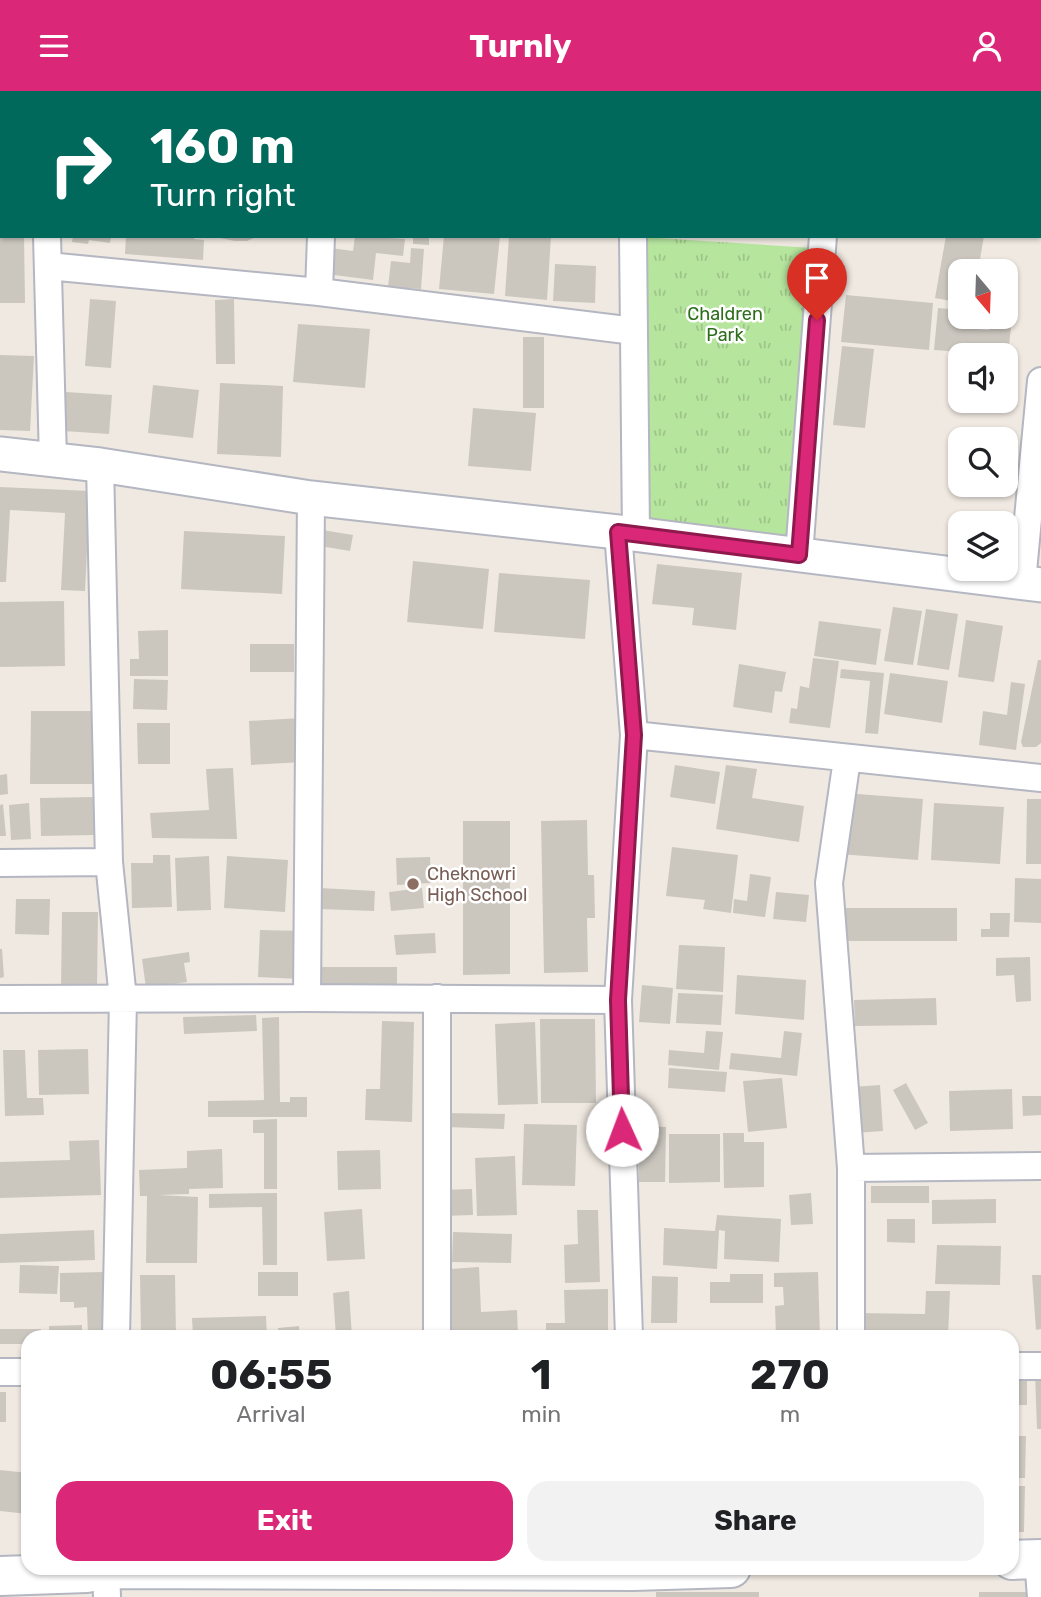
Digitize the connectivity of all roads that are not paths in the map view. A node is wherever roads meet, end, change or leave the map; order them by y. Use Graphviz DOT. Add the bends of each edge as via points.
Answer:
graph roads {
  1 [pos="47,238"];
  2 [pos="321,238"];
  3 [pos="633,238"];
  4 [pos="822,238"];
  5 [pos="48,266"];
  6 [pos="319,292"];
  7 [pos="634,331"];
  8 [pos="1041,381"];
  9 [pos="0,454"];
  10 [pos="53,460"];
  11 [pos="100,465"];
  12 [pos="311,498"];
  13 [pos="627,533"];
  14 [pos="799,555"];
  15 [pos="1032,584"];
  16 [pos="634,735"];
  17 [pos="847,759"];
  18 [pos="1041,778"];
  19 [pos="108,862"];
  20 [pos="0,863"];
  21 [pos="307,997"];
  22 [pos="437,998"];
  23 [pos="0,999"];
  24 [pos="123,999"];
  25 [pos="618,1000"];
  26 [pos="1041,1166"];
  27 [pos="850,1168"];
  28 [pos="116,1330"];
  29 [pos="437,1330"];
  30 [pos="628,1330"];
  31 [pos="851,1330"];
  32 [pos="1019,1366"];
  33 [pos="1041,1366"];
  34 [pos="0,1372"];
  35 [pos="21,1372"];
  36 [pos="1030,1559"];
  37 [pos="29,1575"];
  38 [pos="670,1575"];
  39 [pos="0,1576"];
  40 [pos="635,1579"];
  41 [pos="106,1583"];
  42 [pos="1041,1597"];
  1 -- 5 [label="street"];
  2 -- 6 [label="street"];
  3 -- 7 [label="street"];
  4 -- 14 [label="street"];
  5 -- 6 [label="street"];
  5 -- 10 [label="street"];
  6 -- 7 [label="street"];
  7 -- 13 [label="street"];
  8 -- 15 [label="street"];
  9 -- 10 [label="street"];
  10 -- 11 [label="street"];
  11 -- 12 [label="street"];
  11 -- 19 [label="street"];
  12 -- 13 [label="street"];
  12 -- 21 [label="street"];
  13 -- 14 [label="street"];
  13 -- 16 [label="street"];
  14 -- 15 [label="street"];
  16 -- 17 [label="street"];
  16 -- 25 [label="street"];
  17 -- 18 [label="street"];
  17 -- 27 [label="street" via="829,883"];
  19 -- 20 [label="street"];
  19 -- 24 [label="street"];
  21 -- 22 [label="street"];
  21 -- 24 [label="street"];
  22 -- 25 [label="street"];
  22 -- 29 [label="street"];
  23 -- 24 [label="street"];
  24 -- 28 [label="street"];
  25 -- 30 [label="street"];
  26 -- 27 [label="street"];
  27 -- 31 [label="street"];
  32 -- 33 [label="street"];
  34 -- 35 [label="street"];
  36 -- 42 [label="street"];
  37 -- 39 [label="main road"];
  38 -- 40 [label="main road"];
  40 -- 41 [label="main road"];
}
